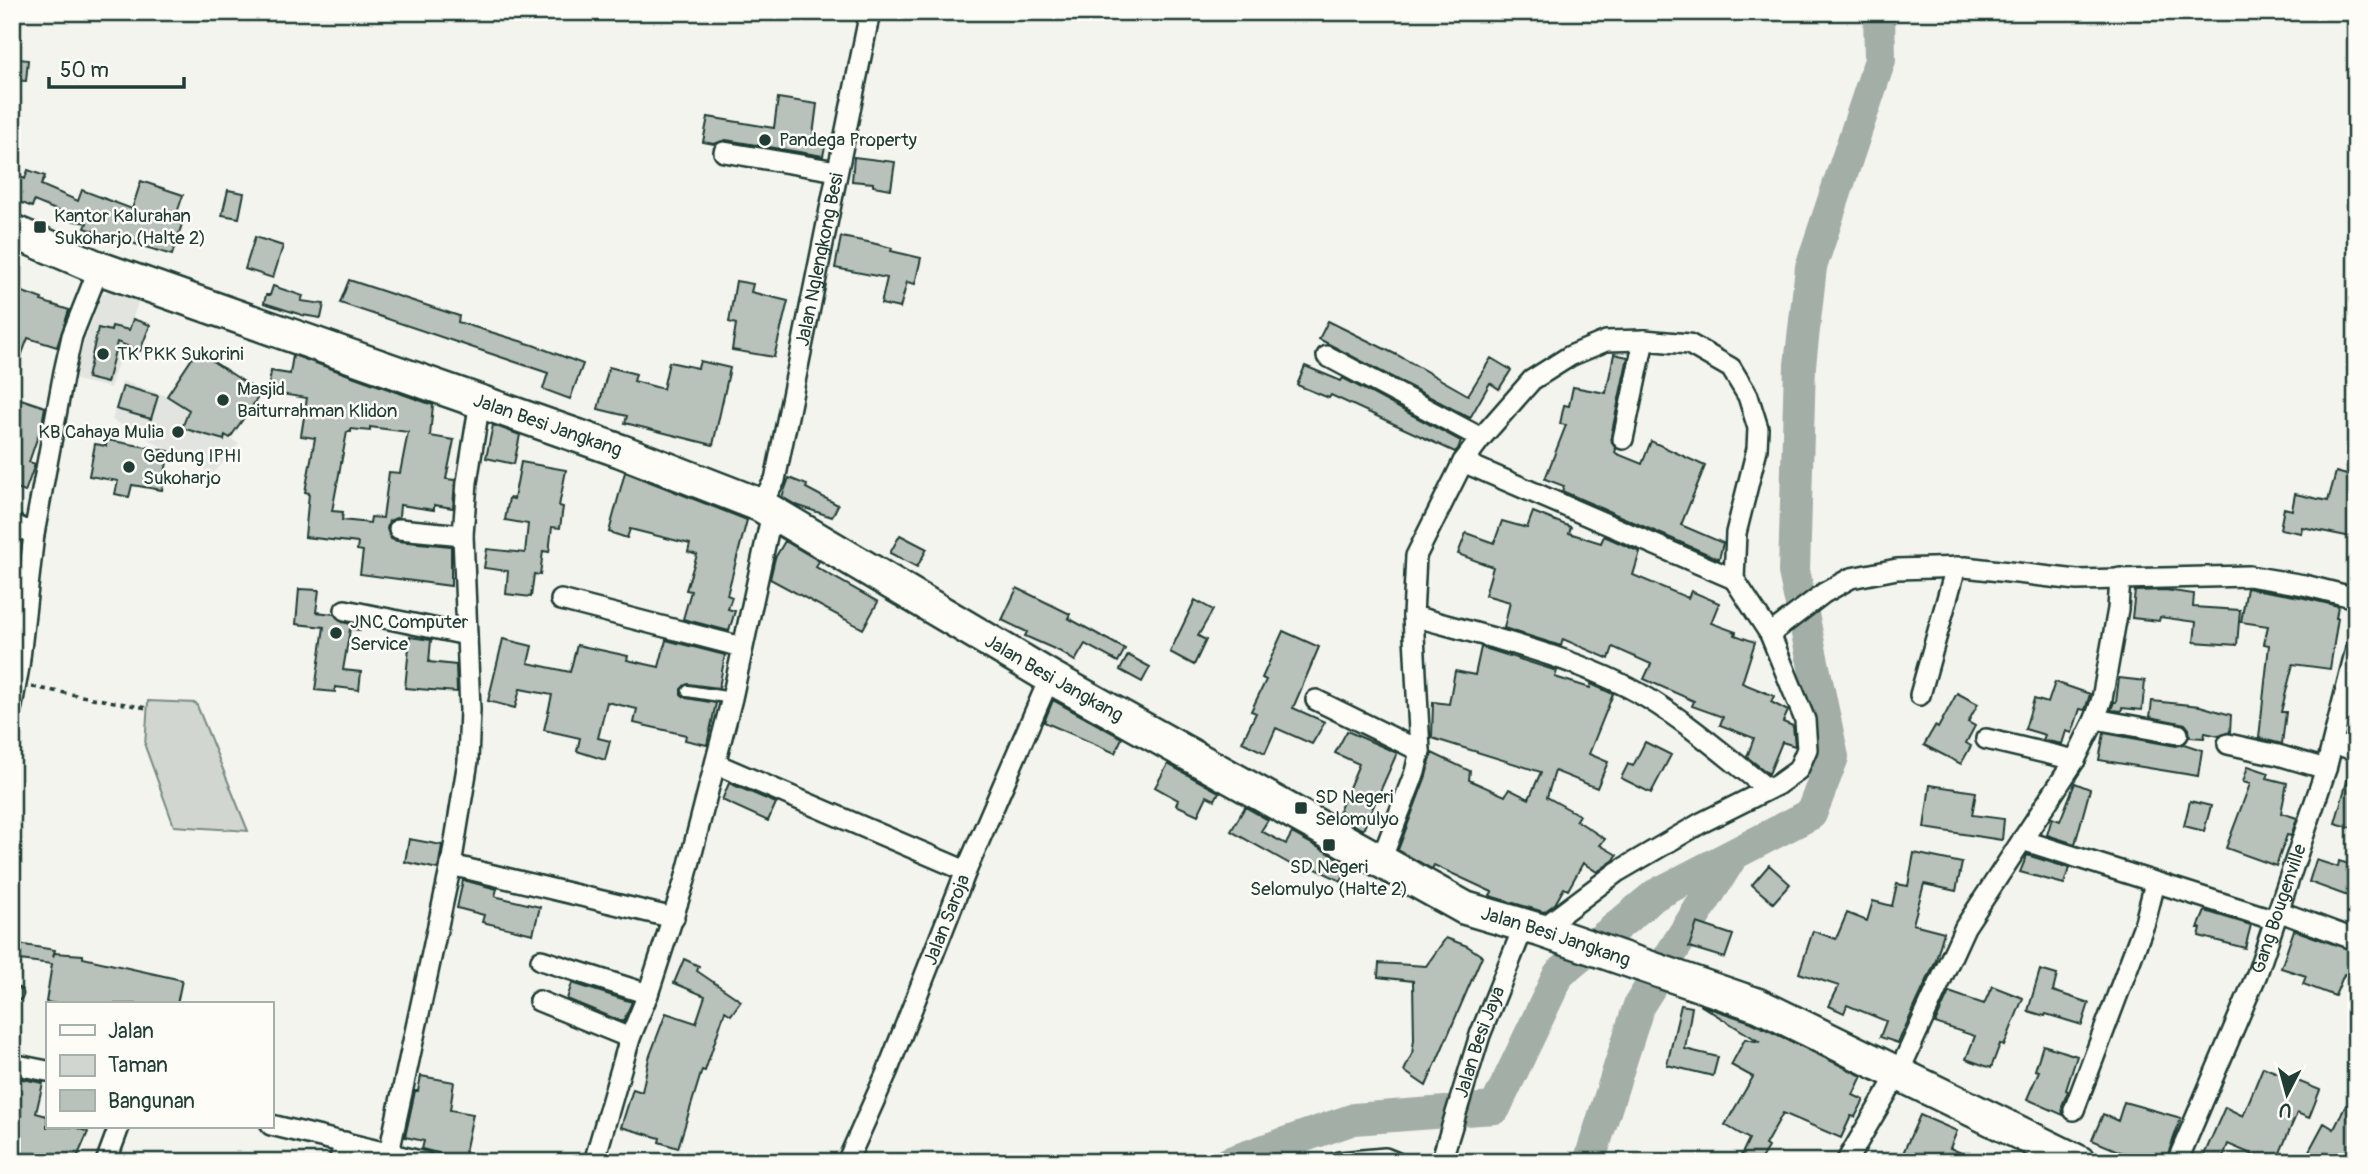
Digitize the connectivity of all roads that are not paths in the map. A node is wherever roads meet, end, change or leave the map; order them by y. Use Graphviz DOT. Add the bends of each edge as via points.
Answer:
graph roads {
  1 [pos="870,12"];
  2 [pos="724,152"];
  3 [pos="837,171"];
  4 [pos="12,231"];
  5 [pos="99,268"];
  6 [pos="1644,340"];
  7 [pos="1327,356"];
  8 [pos="480,401"];
  9 [pos="1481,438"];
  10 [pos="1623,439"];
  11 [pos="1463,462"];
  12 [pos="766,509"];
  13 [pos="12,524"];
  14 [pos="399,529"];
  15 [pos="34,534"];
  16 [pos="463,535"];
  17 [pos="1956,568"];
  18 [pos="2120,578"];
  19 [pos="1734,579"];
  20 [pos="2356,598"];
  21 [pos="561,600"];
  22 [pos="345,610"];
  23 [pos="1413,616"];
  24 [pos="1770,634"];
  25 [pos="467,635"];
  26 [pos="742,647"];
  27 [pos="2356,649"];
  28 [pos="1051,677"];
  29 [pos="688,691"];
  30 [pos="1920,695"];
  31 [pos="732,698"];
  32 [pos="1316,700"];
  33 [pos="2350,701"];
  34 [pos="12,706"];
  35 [pos="2095,719"];
  36 [pos="2178,734"];
  37 [pos="1986,739"];
  38 [pos="2333,743"];
  39 [pos="2228,744"];
  40 [pos="1420,751"];
  41 [pos="2356,751"];
  42 [pos="2076,760"];
  43 [pos="716,764"];
  44 [pos="2326,769"];
  45 [pos="1768,789"];
  46 [pos="2022,840"];
  47 [pos="1381,860"];
  48 [pos="451,865"];
  49 [pos="966,871"];
  50 [pos="2155,883"];
  51 [pos="2277,915"];
  52 [pos="674,918"];
  53 [pos="1544,932"];
  54 [pos="2356,940"];
  55 [pos="541,960"];
  56 [pos="648,993"];
  57 [pos="539,1001"];
  58 [pos="630,1038"];
  59 [pos="12,1063"];
  60 [pos="46,1072"];
  61 [pos="1898,1074"];
  62 [pos="2074,1110"];
  63 [pos="273,1125"];
  64 [pos="118,1128"];
  65 [pos="345,1142"];
  66 [pos="389,1153"];
  67 [pos="595,1161"];
  68 [pos="106,1162"];
  69 [pos="339,1162"];
  70 [pos="424,1162"];
  71 [pos="847,1162"];
  72 [pos="1339,1162"];
  73 [pos="1395,1162"];
  74 [pos="1441,1162"];
  75 [pos="1846,1162"];
  76 [pos="2079,1162"];
  77 [pos="2177,1162"];
  1 -- 3 [label="street, Jalan Nglengkong Besi"];
  2 -- 3 [label="street"];
  3 -- 12 [label="street, Jalan Nglengkong Besi"];
  4 -- 5 [label="main road, Jalan Besi Jangkang"];
  5 -- 8 [label="main road, Jalan Besi Jangkang"];
  5 -- 15 [label="street" via="66,360"];
  6 -- 9 [label="street" via="1606,341 1551,367 1532,380"];
  6 -- 10 [label="street"];
  6 -- 19 [label="street" via="1689,344 1720,360 1731,368 1748,396 1758,428 1757,449 1736,533"];
  7 -- 9 [label="street"];
  8 -- 12 [label="main road, Jalan Besi Jangkang"];
  8 -- 16 [label="street"];
  9 -- 11 [label="street"];
  11 -- 19 [label="street"];
  11 -- 23 [label="street" via="1416,556"];
  12 -- 26 [label="street, Jalan Nglengkong Besi"];
  12 -- 28 [label="main road, Jalan Besi Jangkang"];
  13 -- 15 [label="street"];
  14 -- 16 [label="street"];
  15 -- 34 [label="street"];
  16 -- 25 [label="street"];
  17 -- 18 [label="street" via="2077,580"];
  17 -- 24 [label="street" via="1896,569 1851,578"];
  17 -- 30 [label="street"];
  18 -- 20 [label="street" via="2249,576"];
  18 -- 35 [label="street" via="2119,609"];
  19 -- 24 [label="street"];
  21 -- 26 [label="street"];
  22 -- 25 [label="street"];
  23 -- 40 [label="street"];
  23 -- 45 [label="street" via="1522,646 1623,685 1681,722"];
  24 -- 45 [label="street" via="1805,720 1807,750 1798,770"];
  25 -- 48 [label="street" via="468,761"];
  26 -- 31 [label="street, Jalan Nglengkong Besi"];
  27 -- 33 [label="street, Gang Bougenville"];
  28 -- 47 [label="main road, Jalan Besi Jangkang"];
  28 -- 49 [label="street, Jalan Saroja"];
  29 -- 31 [label="lane"];
  31 -- 43 [label="street, Jalan Nglengkong Besi"];
  32 -- 40 [label="street"];
  33 -- 38 [label="street, Gang Bougenville"];
  35 -- 36 [label="street"];
  35 -- 42 [label="street"];
  37 -- 42 [label="street"];
  38 -- 41 [label="street"];
  38 -- 44 [label="street, Gang Bougenville"];
  39 -- 44 [label="street"];
  40 -- 47 [label="street"];
  42 -- 46 [label="street"];
  43 -- 49 [label="street"];
  43 -- 52 [label="street, Jalan Nglengkong Besi"];
  44 -- 51 [label="street, Gang Bougenville"];
  45 -- 53 [label="street" via="1617,872"];
  46 -- 50 [label="street"];
  46 -- 61 [label="street" via="1965,927"];
  47 -- 53 [label="main road, Jalan Besi Jangkang" via="1465,908"];
  48 -- 52 [label="street"];
  48 -- 66 [label="street"];
  49 -- 71 [label="street, Jalan Saroja"];
  50 -- 51 [label="street"];
  50 -- 62 [label="street" via="2146,922"];
  51 -- 54 [label="street"];
  51 -- 77 [label="street, Gang Bougenville" via="2257,974"];
  52 -- 56 [label="street, Jalan Nglengkong Besi"];
  53 -- 61 [label="main road, Jalan Besi Jangkang" via="1758,1005"];
  53 -- 74 [label="street, Jalan Besi Jaya" via="1480,1035"];
  55 -- 56 [label="street"];
  56 -- 58 [label="street, Jalan Nglengkong Besi"];
  57 -- 58 [label="street"];
  58 -- 67 [label="street, Jalan Nglengkong Besi"];
  59 -- 60 [label="street"];
  61 -- 75 [label="street"];
  61 -- 76 [label="main road, Jalan Besi Jangkang"];
  63 -- 65 [label="street"];
  64 -- 68 [label="street"];
  65 -- 66 [label="street"];
  65 -- 69 [label="street"];
  66 -- 70 [label="street"];
  72 -- 73 [label="street" via="1385,1158"];
}
